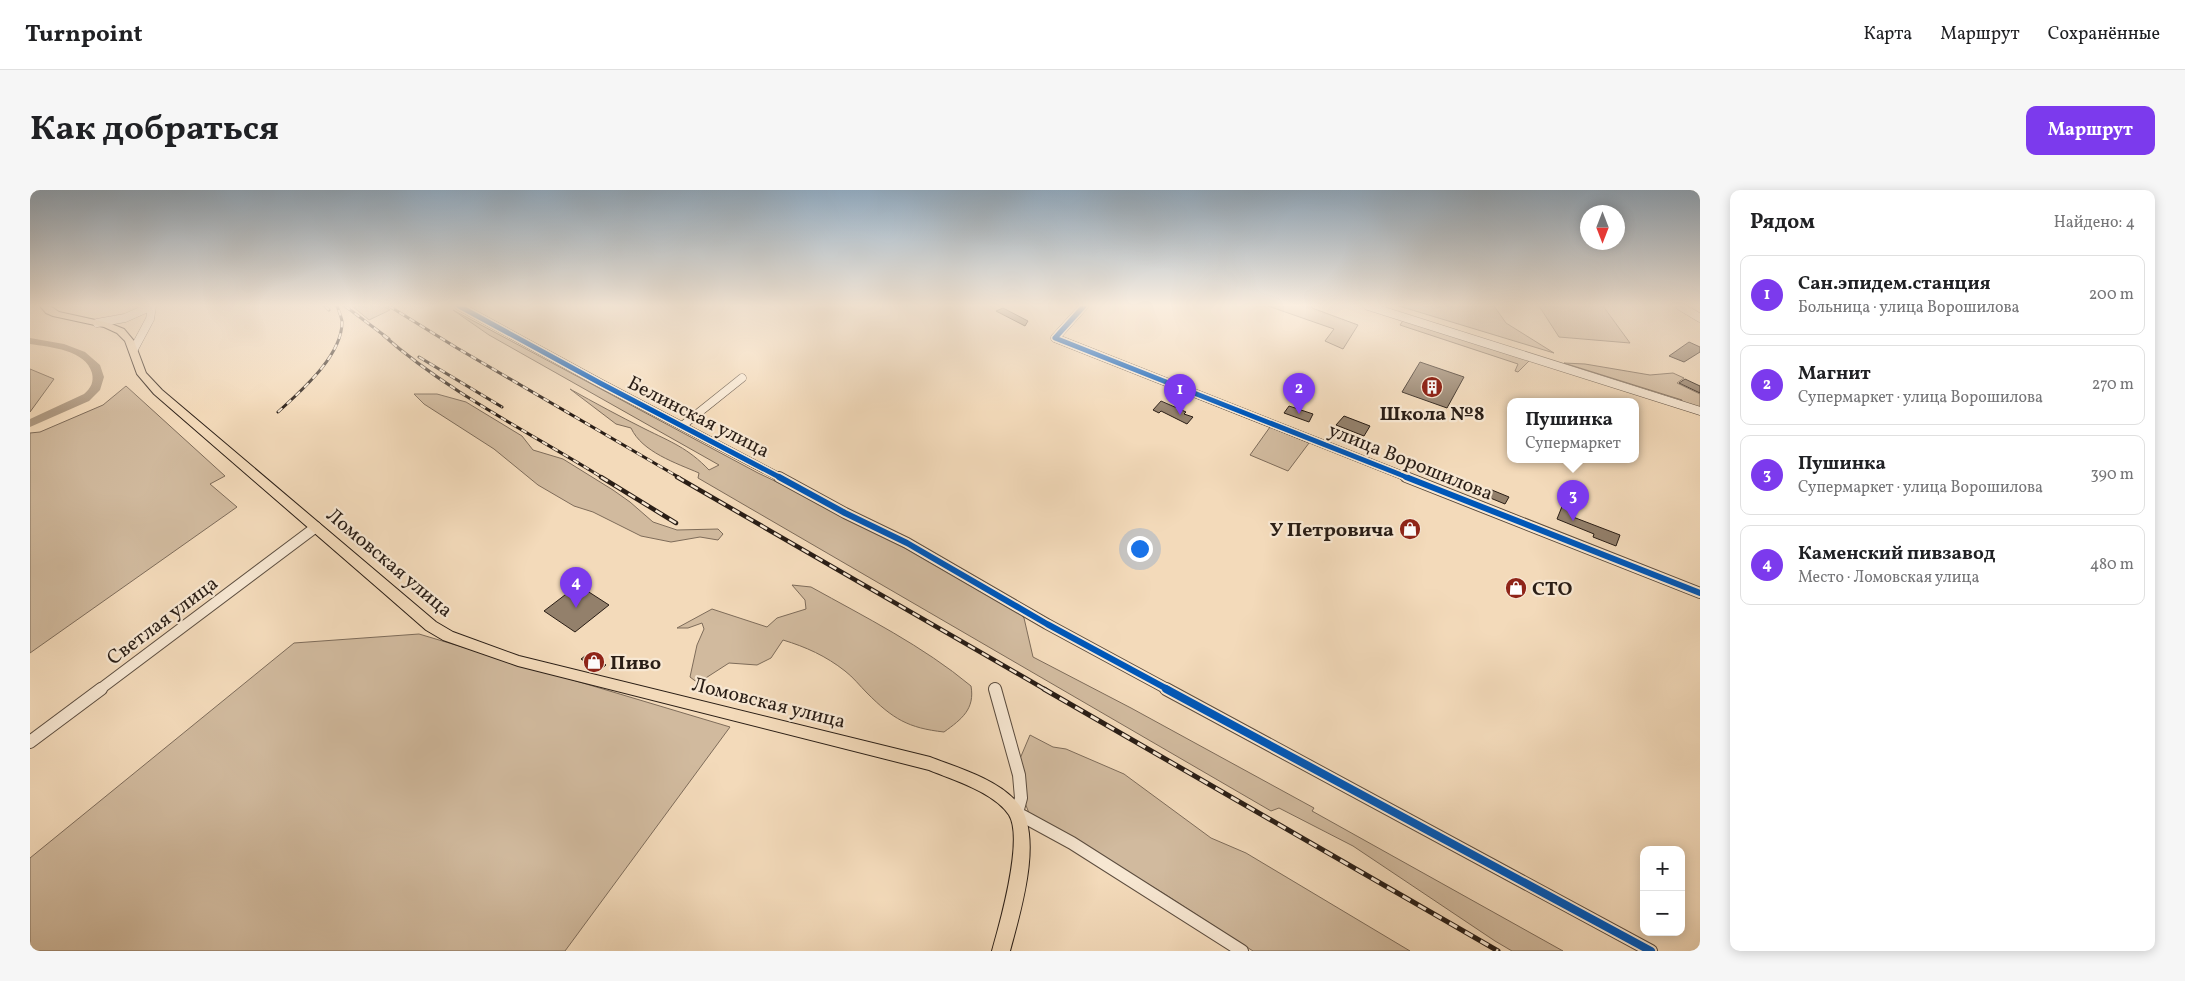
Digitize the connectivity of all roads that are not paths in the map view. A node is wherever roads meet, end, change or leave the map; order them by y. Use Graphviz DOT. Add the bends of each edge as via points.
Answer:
graph roads {
  1 [pos="130,342"];
  2 [pos="138,342"];
  3 [pos="525,342"];
  4 [pos="1064,342"];
  5 [pos="1480,342"];
  6 [pos="134,349"];
  7 [pos="742,378"];
  8 [pos="1700,411"];
  9 [pos="682,426"];
  10 [pos="316,527"];
  11 [pos="1700,593"];
  12 [pos="995,688"];
  13 [pos="30,742"];
  14 [pos="1016,813"];
  15 [pos="1001,951"];
  16 [pos="1242,951"];
  17 [pos="1651,951"];
  1 -- 6 [label="main road, Ломовская улица"];
  2 -- 6 [label="street"];
  3 -- 9 [label="street, Белинская улица"];
  4 -- 11 [label="street, улица Ворошилова"];
  5 -- 8 [label="street"];
  6 -- 10 [label="main road, Ломовская улица" via="140,370 158,392"];
  7 -- 9 [label="street"];
  9 -- 17 [label="street, Белинская улица" via="906,543 1047,624"];
  10 -- 13 [label="street, Светлая улица"];
  10 -- 14 [label="main road, Ломовская улица" via="431,626 455,638 518,661 930,764 992,792"];
  12 -- 14 [label="street" via="1020,783 1021,798"];
  14 -- 15 [label="main road" via="1021,832 1021,853"];
  14 -- 16 [label="street" via="1072,842"];
}
